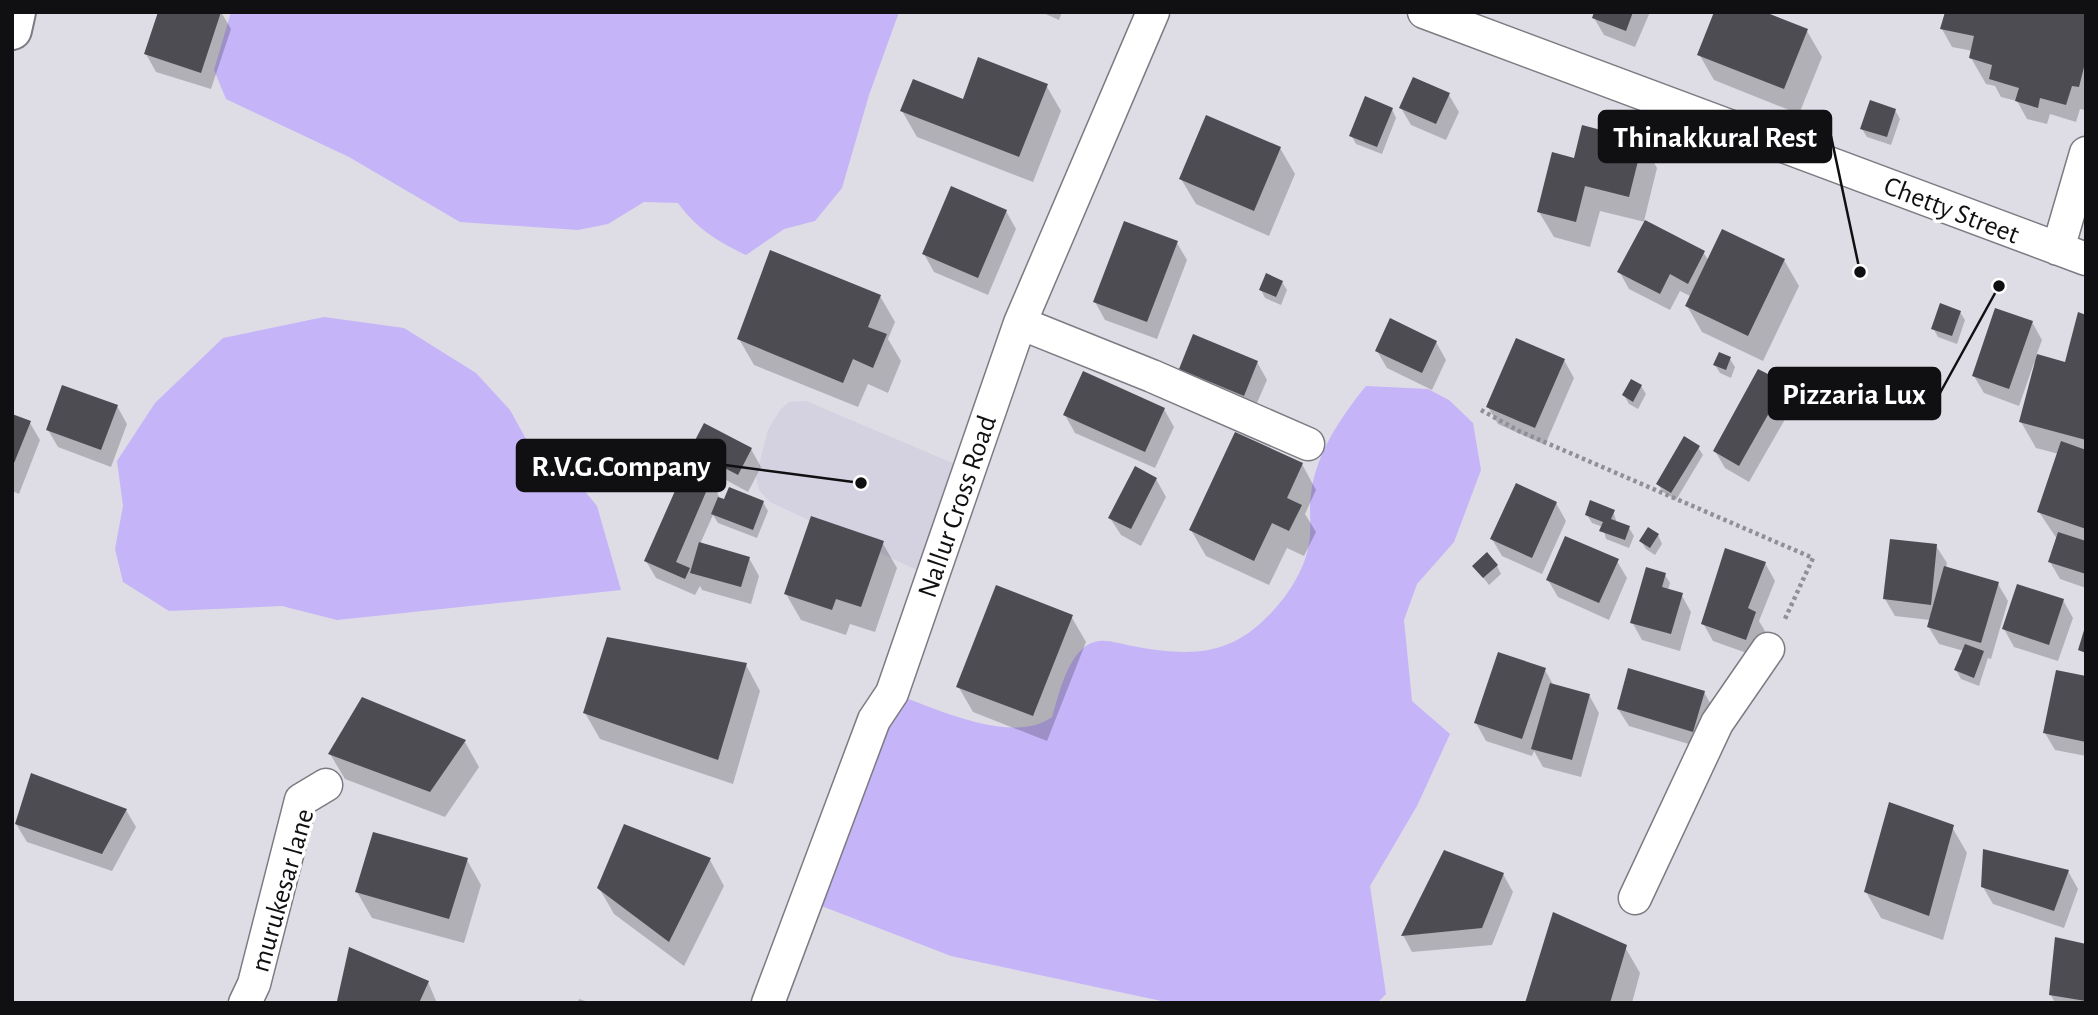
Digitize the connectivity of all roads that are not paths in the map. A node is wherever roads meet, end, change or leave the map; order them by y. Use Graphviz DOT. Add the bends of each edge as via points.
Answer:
graph roads {
  1 [pos="16,12"];
  2 [pos="1153,12"];
  3 [pos="1424,12"];
  4 [pos="12,30"];
  5 [pos="2086,153"];
  6 [pos="2072,254"];
  7 [pos="1020,323"];
  8 [pos="1308,444"];
  9 [pos="1768,649"];
  10 [pos="326,785"];
  11 [pos="1635,898"];
  12 [pos="245,1003"];
  13 [pos="768,1003"];
  1 -- 4 [label="street"];
  2 -- 7 [label="street, Nallur Cross Road"];
  3 -- 6 [label="street, Chetty Street"];
  5 -- 6 [label="street"];
  7 -- 8 [label="street"];
  7 -- 13 [label="street, Nallur Cross Road" via="892,693 874,720"];
  9 -- 11 [label="street" via="1717,723"];
  10 -- 12 [label="street, murukesar lane" via="301,800 254,984"];
}
